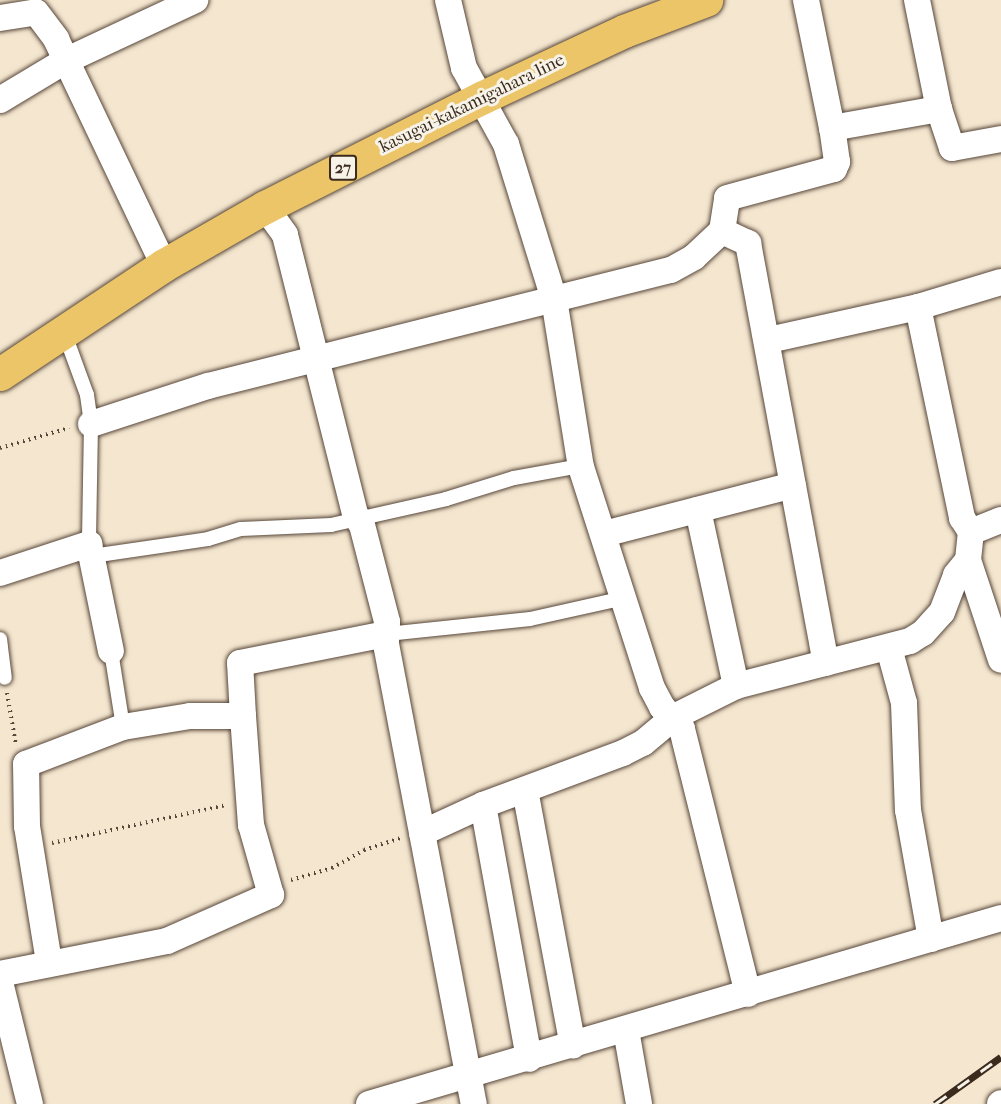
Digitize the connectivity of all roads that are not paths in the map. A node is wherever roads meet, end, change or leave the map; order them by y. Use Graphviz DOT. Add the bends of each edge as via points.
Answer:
graph roads {
  1 [pos="195,0"];
  2 [pos="448,0"];
  3 [pos="706,0"];
  4 [pos="806,0"];
  5 [pos="918,0"];
  6 [pos="39,6"];
  7 [pos="0,18"];
  8 [pos="65,61"];
  9 [pos="481,98"];
  10 [pos="0,100"];
  11 [pos="939,109"];
  12 [pos="832,128"];
  13 [pos="1001,139"];
  14 [pos="265,207"];
  15 [pos="722,231"];
  16 [pos="164,265"];
  17 [pos="1001,282"];
  18 [pos="554,298"];
  19 [pos="918,307"];
  20 [pos="63,330"];
  21 [pos="770,340"];
  22 [pos="315,362"];
  23 [pos="0,374"];
  24 [pos="91,424"];
  25 [pos="581,466"];
  26 [pos="793,485"];
  27 [pos="698,510"];
  28 [pos="358,519"];
  29 [pos="1001,520"];
  30 [pos="971,532"];
  31 [pos="604,534"];
  32 [pos="90,550"];
  33 [pos="968,560"];
  34 [pos="0,573"];
  35 [pos="624,598"];
  36 [pos="387,634"];
  37 [pos="0,639"];
  38 [pos="889,648"];
  39 [pos="111,651"];
  40 [pos="1001,660"];
  41 [pos="826,663"];
  42 [pos="5,678"];
  43 [pos="736,686"];
  44 [pos="243,716"];
  45 [pos="674,717"];
  46 [pos="123,727"];
  47 [pos="525,790"];
  48 [pos="483,805"];
  49 [pos="422,833"];
  50 [pos="1001,918"];
  51 [pos="931,939"];
  52 [pos="49,962"];
  53 [pos="0,974"];
  54 [pos="0,982"];
  55 [pos="748,994"];
  56 [pos="626,1030"];
  57 [pos="573,1046"];
  58 [pos="529,1059"];
  59 [pos="468,1077"];
  60 [pos="30,1104"];
  61 [pos="369,1104"];
  62 [pos="474,1104"];
  63 [pos="639,1104"];
  1 -- 8 [label="street"];
  2 -- 9 [label="street" via="464,68"];
  3 -- 9 [label="main road, kasugai-kakamigahara line / 27" via="624,31"];
  4 -- 12 [label="street"];
  5 -- 11 [label="street"];
  6 -- 7 [label="street"];
  6 -- 8 [label="street"];
  8 -- 10 [label="street"];
  8 -- 16 [label="street"];
  9 -- 14 [label="main road, kasugai-kakamigahara line / 27"];
  9 -- 18 [label="street" via="506,144"];
  11 -- 12 [label="street"];
  11 -- 13 [label="street" via="952,148"];
  12 -- 15 [label="street" via="837,162 834,169 727,198"];
  14 -- 16 [label="main road, kasugai-kakamigahara line / 27"];
  14 -- 22 [label="street" via="285,235"];
  15 -- 18 [label="street" via="694,257 671,270"];
  15 -- 21 [label="street" via="748,243"];
  16 -- 20 [label="main road, kasugai-kakamigahara line / 27"];
  17 -- 19 [label="street"];
  18 -- 22 [label="street"];
  18 -- 25 [label="street"];
  19 -- 21 [label="street"];
  19 -- 30 [label="street" via="962,518"];
  20 -- 23 [label="main road, kasugai-kakamigahara line / 27"];
  20 -- 24 [label="lane" via="87,396"];
  21 -- 26 [label="street"];
  22 -- 24 [label="street" via="208,386"];
  22 -- 28 [label="street"];
  24 -- 32 [label="lane"];
  25 -- 28 [label="lane" via="514,478"];
  25 -- 31 [label="street"];
  26 -- 27 [label="street"];
  26 -- 41 [label="street"];
  27 -- 31 [label="street"];
  27 -- 43 [label="street"];
  28 -- 32 [label="lane" via="332,525 241,529 208,538"];
  28 -- 36 [label="street"];
  29 -- 30 [label="street"];
  30 -- 33 [label="street"];
  31 -- 35 [label="street"];
  32 -- 34 [label="street"];
  32 -- 39 [label="street"];
  33 -- 38 [label="street" via="956,575 942,612 931,625 909,641"];
  33 -- 40 [label="street"];
  35 -- 36 [label="lane" via="530,619"];
  35 -- 45 [label="street" via="652,688 662,707"];
  36 -- 44 [label="street" via="240,663"];
  36 -- 49 [label="street"];
  37 -- 42 [label="lane"];
  38 -- 41 [label="street"];
  38 -- 51 [label="street" via="904,703 908,810"];
  39 -- 46 [label="lane"];
  41 -- 43 [label="street"];
  43 -- 45 [label="street"];
  44 -- 46 [label="street" via="190,716"];
  44 -- 52 [label="street" via="248,801 258,859 271,895 185,935 143,947"];
  45 -- 47 [label="street" via="643,743 623,753"];
  45 -- 55 [label="street" via="682,729"];
  46 -- 52 [label="street" via="26,764 30,848"];
  47 -- 48 [label="street"];
  47 -- 57 [label="street"];
  48 -- 49 [label="street"];
  48 -- 58 [label="street"];
  49 -- 59 [label="street"];
  50 -- 51 [label="street"];
  51 -- 55 [label="street"];
  52 -- 53 [label="street"];
  54 -- 60 [label="street"];
  55 -- 56 [label="street"];
  56 -- 57 [label="street"];
  56 -- 63 [label="street"];
  57 -- 58 [label="street"];
  58 -- 59 [label="street"];
  59 -- 61 [label="street"];
  59 -- 62 [label="street"];
}
